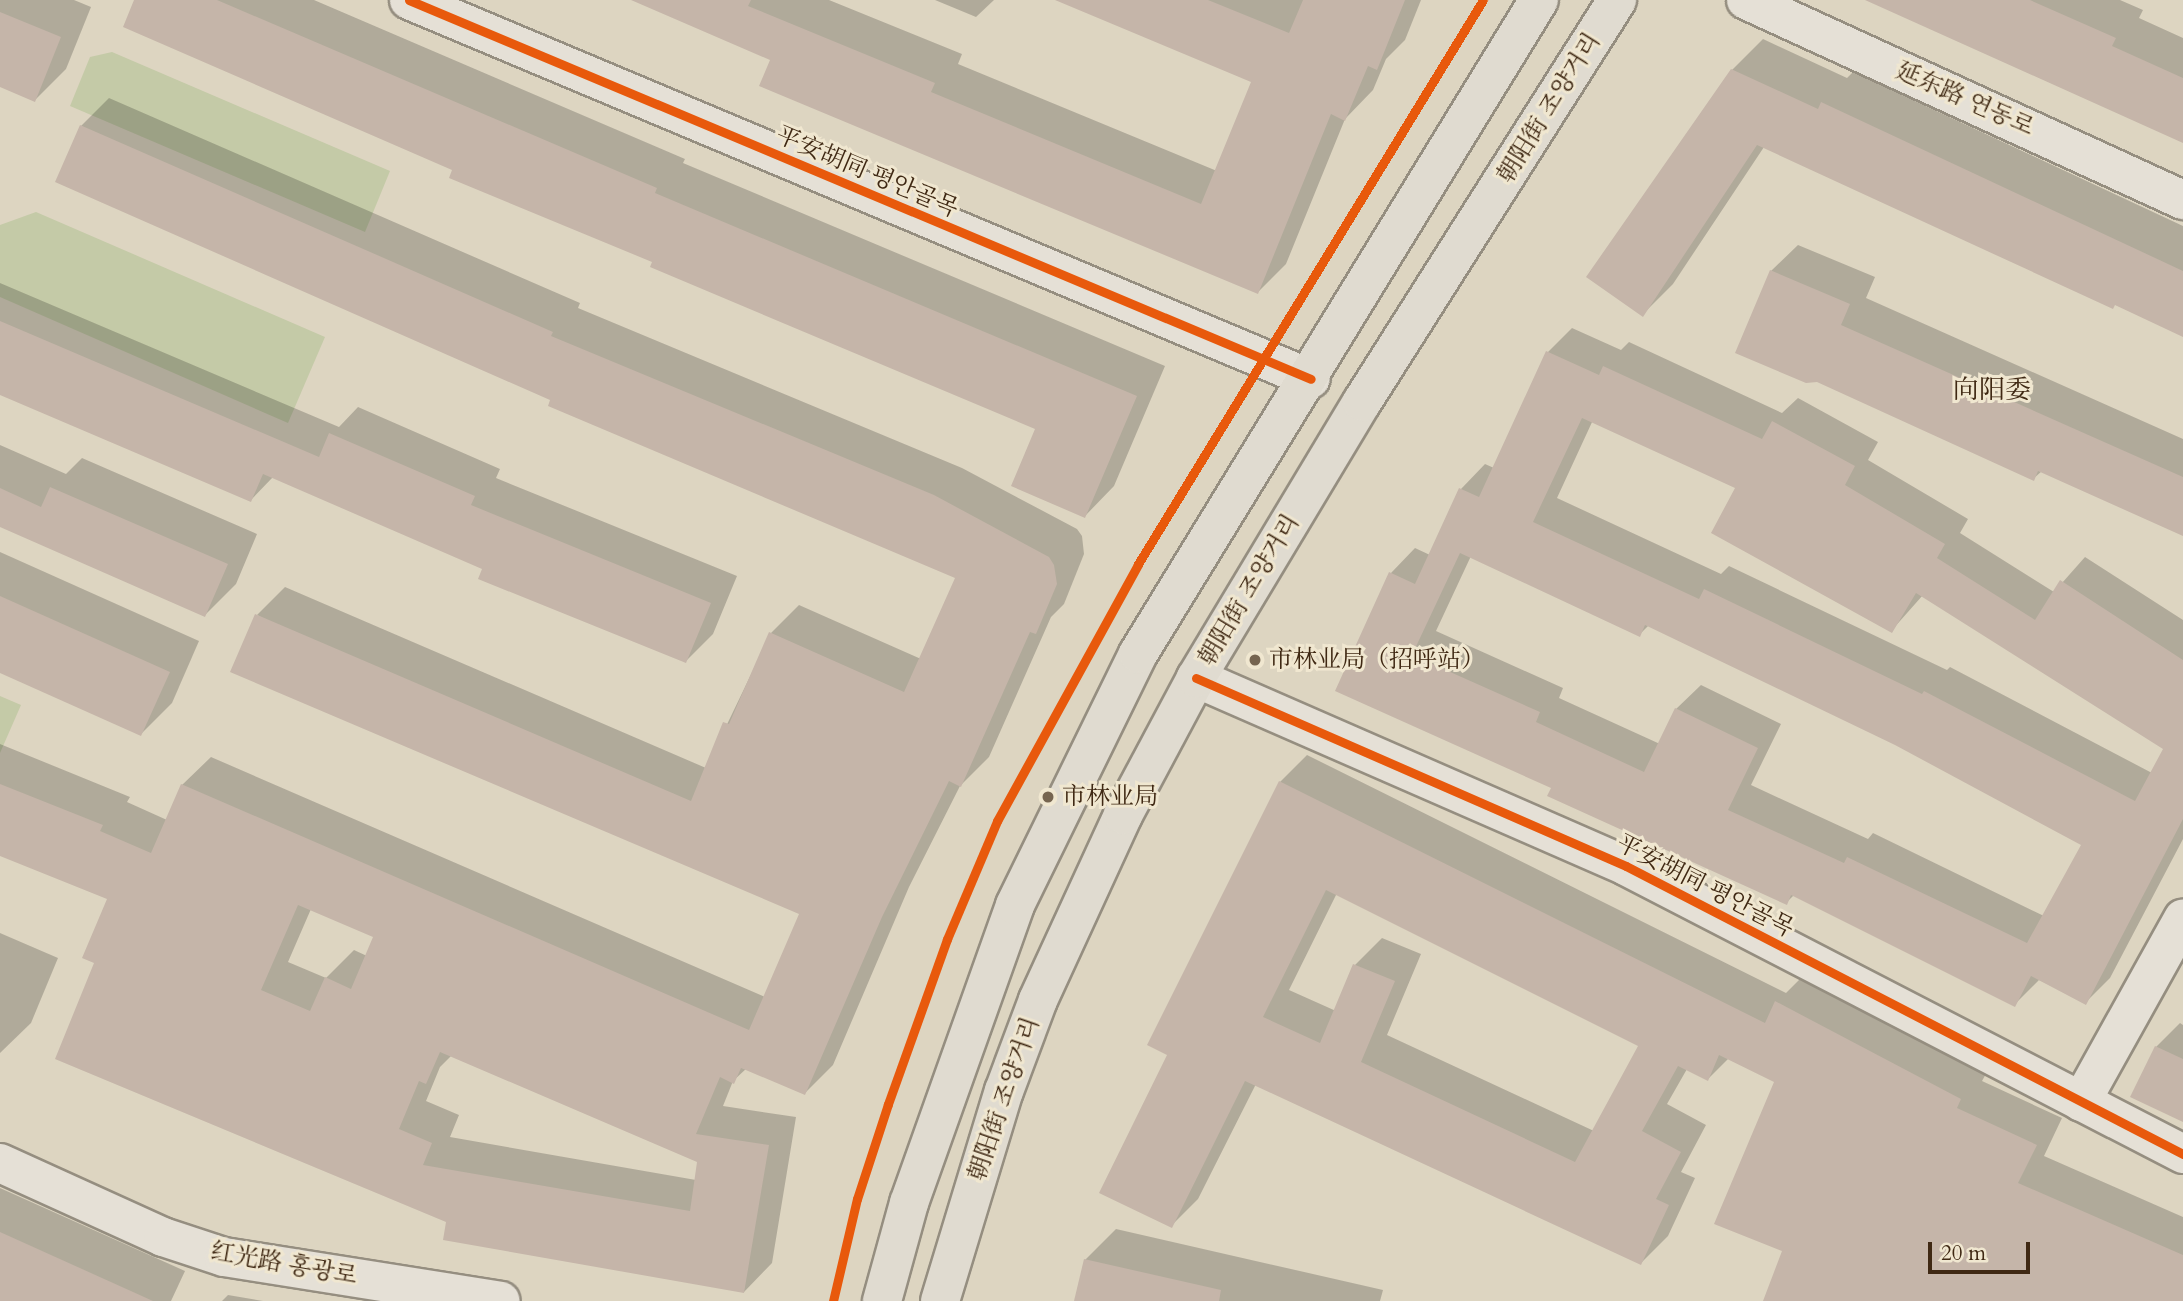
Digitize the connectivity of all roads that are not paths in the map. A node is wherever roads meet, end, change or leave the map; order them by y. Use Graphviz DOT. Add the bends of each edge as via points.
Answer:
graph roads {
  1 [pos="409,0"];
  2 [pos="1539,0"];
  3 [pos="1617,0"];
  4 [pos="1746,0"];
  5 [pos="2183,200"];
  6 [pos="1311,379"];
  7 [pos="1196,678"];
  8 [pos="2183,919"];
  9 [pos="2081,1102"];
  10 [pos="2183,1154"];
  11 [pos="0,1163"];
  12 [pos="501,1301"];
  13 [pos="882,1301"];
  14 [pos="940,1301"];
  1 -- 6 [label="street, 平安胡同 평안골목"];
  2 -- 6 [label="main road"];
  3 -- 7 [label="main road, 朝阳街 조양거리" via="1362,402"];
  4 -- 5 [label="street, 延东路 연동로"];
  6 -- 13 [label="main road" via="1138,654 1016,905 939,1112"];
  7 -- 9 [label="street, 平安胡同 평안골목" via="1626,866"];
  7 -- 14 [label="main road, 朝阳街 조양거리" via="1123,815 1038,1000 1004,1091"];
  8 -- 9 [label="street"];
  9 -- 10 [label="street, 平安胡同 평안골목"];
  11 -- 12 [label="street, 红光路 홍광로" via="163,1237 224,1257"];
}
